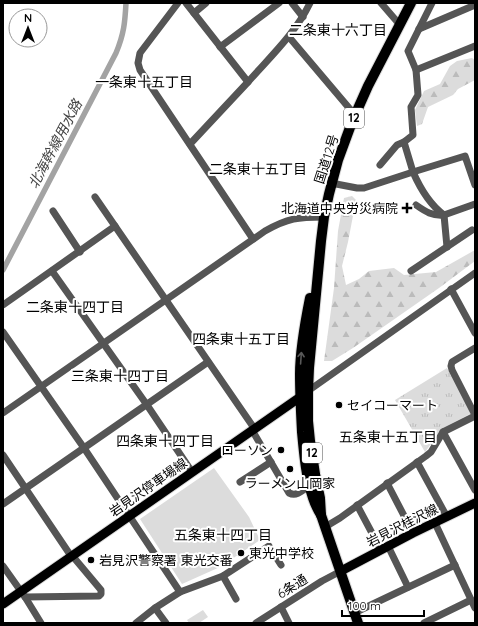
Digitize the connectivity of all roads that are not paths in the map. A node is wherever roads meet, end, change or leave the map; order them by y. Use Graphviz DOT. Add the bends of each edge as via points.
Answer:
graph roads {
  1 [pos="178,3"];
  2 [pos="186,3"];
  3 [pos="206,3"];
  4 [pos="279,3"];
  5 [pos="292,3"];
  6 [pos="310,3"];
  7 [pos="381,3"];
  8 [pos="411,3"];
  9 [pos="432,3"];
  10 [pos="475,5"];
  11 [pos="194,13"];
  12 [pos="303,17"];
  13 [pos="400,25"];
  14 [pos="419,29"];
  15 [pos="289,37"];
  16 [pos="475,46"];
  17 [pos="220,47"];
  18 [pos="416,70"];
  19 [pos="248,82"];
  20 [pos="355,116"];
  21 [pos="404,142"];
  22 [pos="190,144"];
  23 [pos="380,165"];
  24 [pos="413,172"];
  25 [pos="331,183"];
  26 [pos="475,185"];
  27 [pos="95,198"];
  28 [pos="475,204"];
  29 [pos="416,205"];
  30 [pos="53,211"];
  31 [pos="444,215"];
  32 [pos="324,217"];
  33 [pos="115,226"];
  34 [pos="472,230"];
  35 [pos="253,239"];
  36 [pos="447,247"];
  37 [pos="80,252"];
  38 [pos="52,271"];
  39 [pos="412,271"];
  40 [pos="475,273"];
  41 [pos="451,289"];
  42 [pos="166,300"];
  43 [pos="3,304"];
  44 [pos="3,332"];
  45 [pos="475,333"];
  46 [pos="103,343"];
  47 [pos="475,348"];
  48 [pos="208,362"];
  49 [pos="41,386"];
  50 [pos="304,394"];
  51 [pos="147,405"];
  52 [pos="3,413"];
  53 [pos="475,416"];
  54 [pos="253,429"];
  55 [pos="443,432"];
  56 [pos="84,448"];
  57 [pos="3,456"];
  58 [pos="271,462"];
  59 [pos="417,462"];
  60 [pos="192,472"];
  61 [pos="240,482"];
  62 [pos="473,482"];
  63 [pos="388,483"];
  64 [pos="310,485"];
  65 [pos="26,488"];
  66 [pos="475,490"];
  67 [pos="475,503"];
  68 [pos="3,504"];
  69 [pos="357,505"];
  70 [pos="129,515"];
  71 [pos="321,515"];
  72 [pos="446,517"];
  73 [pos="435,523"];
  74 [pos="325,527"];
  75 [pos="413,533"];
  76 [pos="385,548"];
  77 [pos="71,556"];
  78 [pos="281,565"];
  79 [pos="455,565"];
  80 [pos="3,566"];
  81 [pos="340,571"];
  82 [pos="223,576"];
  83 [pos="408,587"];
  84 [pos="180,592"];
  85 [pos="23,594"];
  86 [pos="236,599"];
  87 [pos="471,600"];
  88 [pos="3,604"];
  89 [pos="281,607"];
  90 [pos="155,608"];
  91 [pos="475,608"];
  92 [pos="354,612"];
  93 [pos="41,623"];
  94 [pos="136,623"];
  95 [pos="166,623"];
  96 [pos="256,623"];
  97 [pos="289,623"];
  98 [pos="358,623"];
  99 [pos="424,623"];
  1 -- 22 [label="street" via="140,53 138,63 140,70"];
  2 -- 11 [label="street"];
  3 -- 11 [label="street"];
  4 -- 17 [label="street"];
  5 -- 12 [label="street"];
  6 -- 12 [label="street"];
  7 -- 13 [label="street"];
  8 -- 13 [label="highway, 国道12号 / 12"];
  9 -- 14 [label="street"];
  10 -- 14 [label="street"];
  11 -- 17 [label="street"];
  12 -- 15 [label="street"];
  13 -- 20 [label="highway, 国道12号 / 12"];
  14 -- 18 [label="street" via="408,51"];
  15 -- 19 [label="street"];
  15 -- 20 [label="street"];
  16 -- 18 [label="street"];
  17 -- 19 [label="street"];
  18 -- 21 [label="street" via="418,95 411,106 413,135"];
  19 -- 22 [label="street"];
  20 -- 25 [label="highway, 国道12号 / 12"];
  21 -- 23 [label="street" via="397,145"];
  21 -- 24 [label="street"];
  22 -- 35 [label="street"];
  24 -- 25 [label="street" via="364,188"];
  24 -- 26 [label="street" via="465,156"];
  24 -- 31 [label="street" via="425,195"];
  25 -- 32 [label="highway, 国道12号 / 12"];
  27 -- 33 [label="street"];
  28 -- 31 [label="street"];
  29 -- 31 [label="street" via="435,216"];
  30 -- 37 [label="street"];
  31 -- 36 [label="street"];
  32 -- 35 [label="street" via="286,220"];
  32 -- 50 [label="highway, 国道12号 / 12" via="302,344 300,373"];
  33 -- 37 [label="street"];
  33 -- 42 [label="street"];
  34 -- 36 [label="street"];
  35 -- 42 [label="street"];
  36 -- 39 [label="street"];
  37 -- 38 [label="street"];
  38 -- 43 [label="street"];
  38 -- 46 [label="street"];
  40 -- 41 [label="street"];
  41 -- 45 [label="street"];
  41 -- 50 [label="street"];
  42 -- 46 [label="street"];
  42 -- 48 [label="street"];
  44 -- 49 [label="street"];
  46 -- 49 [label="street"];
  46 -- 51 [label="street"];
  47 -- 53 [label="street" via="452,362 451,366"];
  48 -- 51 [label="street"];
  48 -- 54 [label="street"];
  49 -- 52 [label="street"];
  49 -- 56 [label="street"];
  50 -- 54 [label="main road, 岩見沢停車場線"];
  50 -- 64 [label="highway, 12" via="303,445"];
  50 -- 71 [label="highway, 12"];
  51 -- 56 [label="street"];
  51 -- 60 [label="street"];
  53 -- 55 [label="street"];
  54 -- 58 [label="street"];
  54 -- 60 [label="main road, 岩見沢停車場線"];
  55 -- 59 [label="street" via="431,452"];
  55 -- 62 [label="street"];
  56 -- 65 [label="street"];
  56 -- 70 [label="street"];
  57 -- 65 [label="street"];
  58 -- 61 [label="street"];
  58 -- 64 [label="street" via="289,493 299,493"];
  59 -- 63 [label="street"];
  59 -- 72 [label="street"];
  60 -- 70 [label="main road, 岩見沢停車場線"];
  62 -- 66 [label="street"];
  63 -- 69 [label="street"];
  63 -- 75 [label="street"];
  64 -- 71 [label="highway, 12" via="313,499"];
  65 -- 68 [label="street"];
  65 -- 77 [label="street"];
  67 -- 72 [label="main road, 岩見沢桂沢線"];
  69 -- 74 [label="street"];
  69 -- 76 [label="street"];
  70 -- 77 [label="main road, 岩見沢停車場線"];
  70 -- 84 [label="street"];
  71 -- 74 [label="highway, 12"];
  72 -- 73 [label="main road, 岩見沢桂沢線"];
  73 -- 75 [label="main road, 岩見沢桂沢線"];
  73 -- 79 [label="street"];
  74 -- 81 [label="highway, 12"];
  75 -- 76 [label="main road, 岩見沢桂沢線"];
  76 -- 81 [label="main road, 岩見沢桂沢線"];
  76 -- 83 [label="street"];
  77 -- 85 [label="main road, 岩見沢停車場線"];
  77 -- 85 [label="street" via="101,590 99,596"];
  78 -- 82 [label="street" via="269,546"];
  79 -- 83 [label="street"];
  79 -- 87 [label="street"];
  80 -- 85 [label="street"];
  81 -- 89 [label="street, 6条通"];
  81 -- 92 [label="highway, 12"];
  82 -- 84 [label="street"];
  82 -- 86 [label="street"];
  83 -- 92 [label="street"];
  84 -- 90 [label="street"];
  85 -- 88 [label="main road, 岩見沢停車場線"];
  85 -- 93 [label="street"];
  87 -- 91 [label="street"];
  87 -- 99 [label="street"];
  89 -- 96 [label="street, 6条通"];
  89 -- 97 [label="street"];
  90 -- 94 [label="street"];
  90 -- 95 [label="street"];
  92 -- 98 [label="highway, 12"];
}
